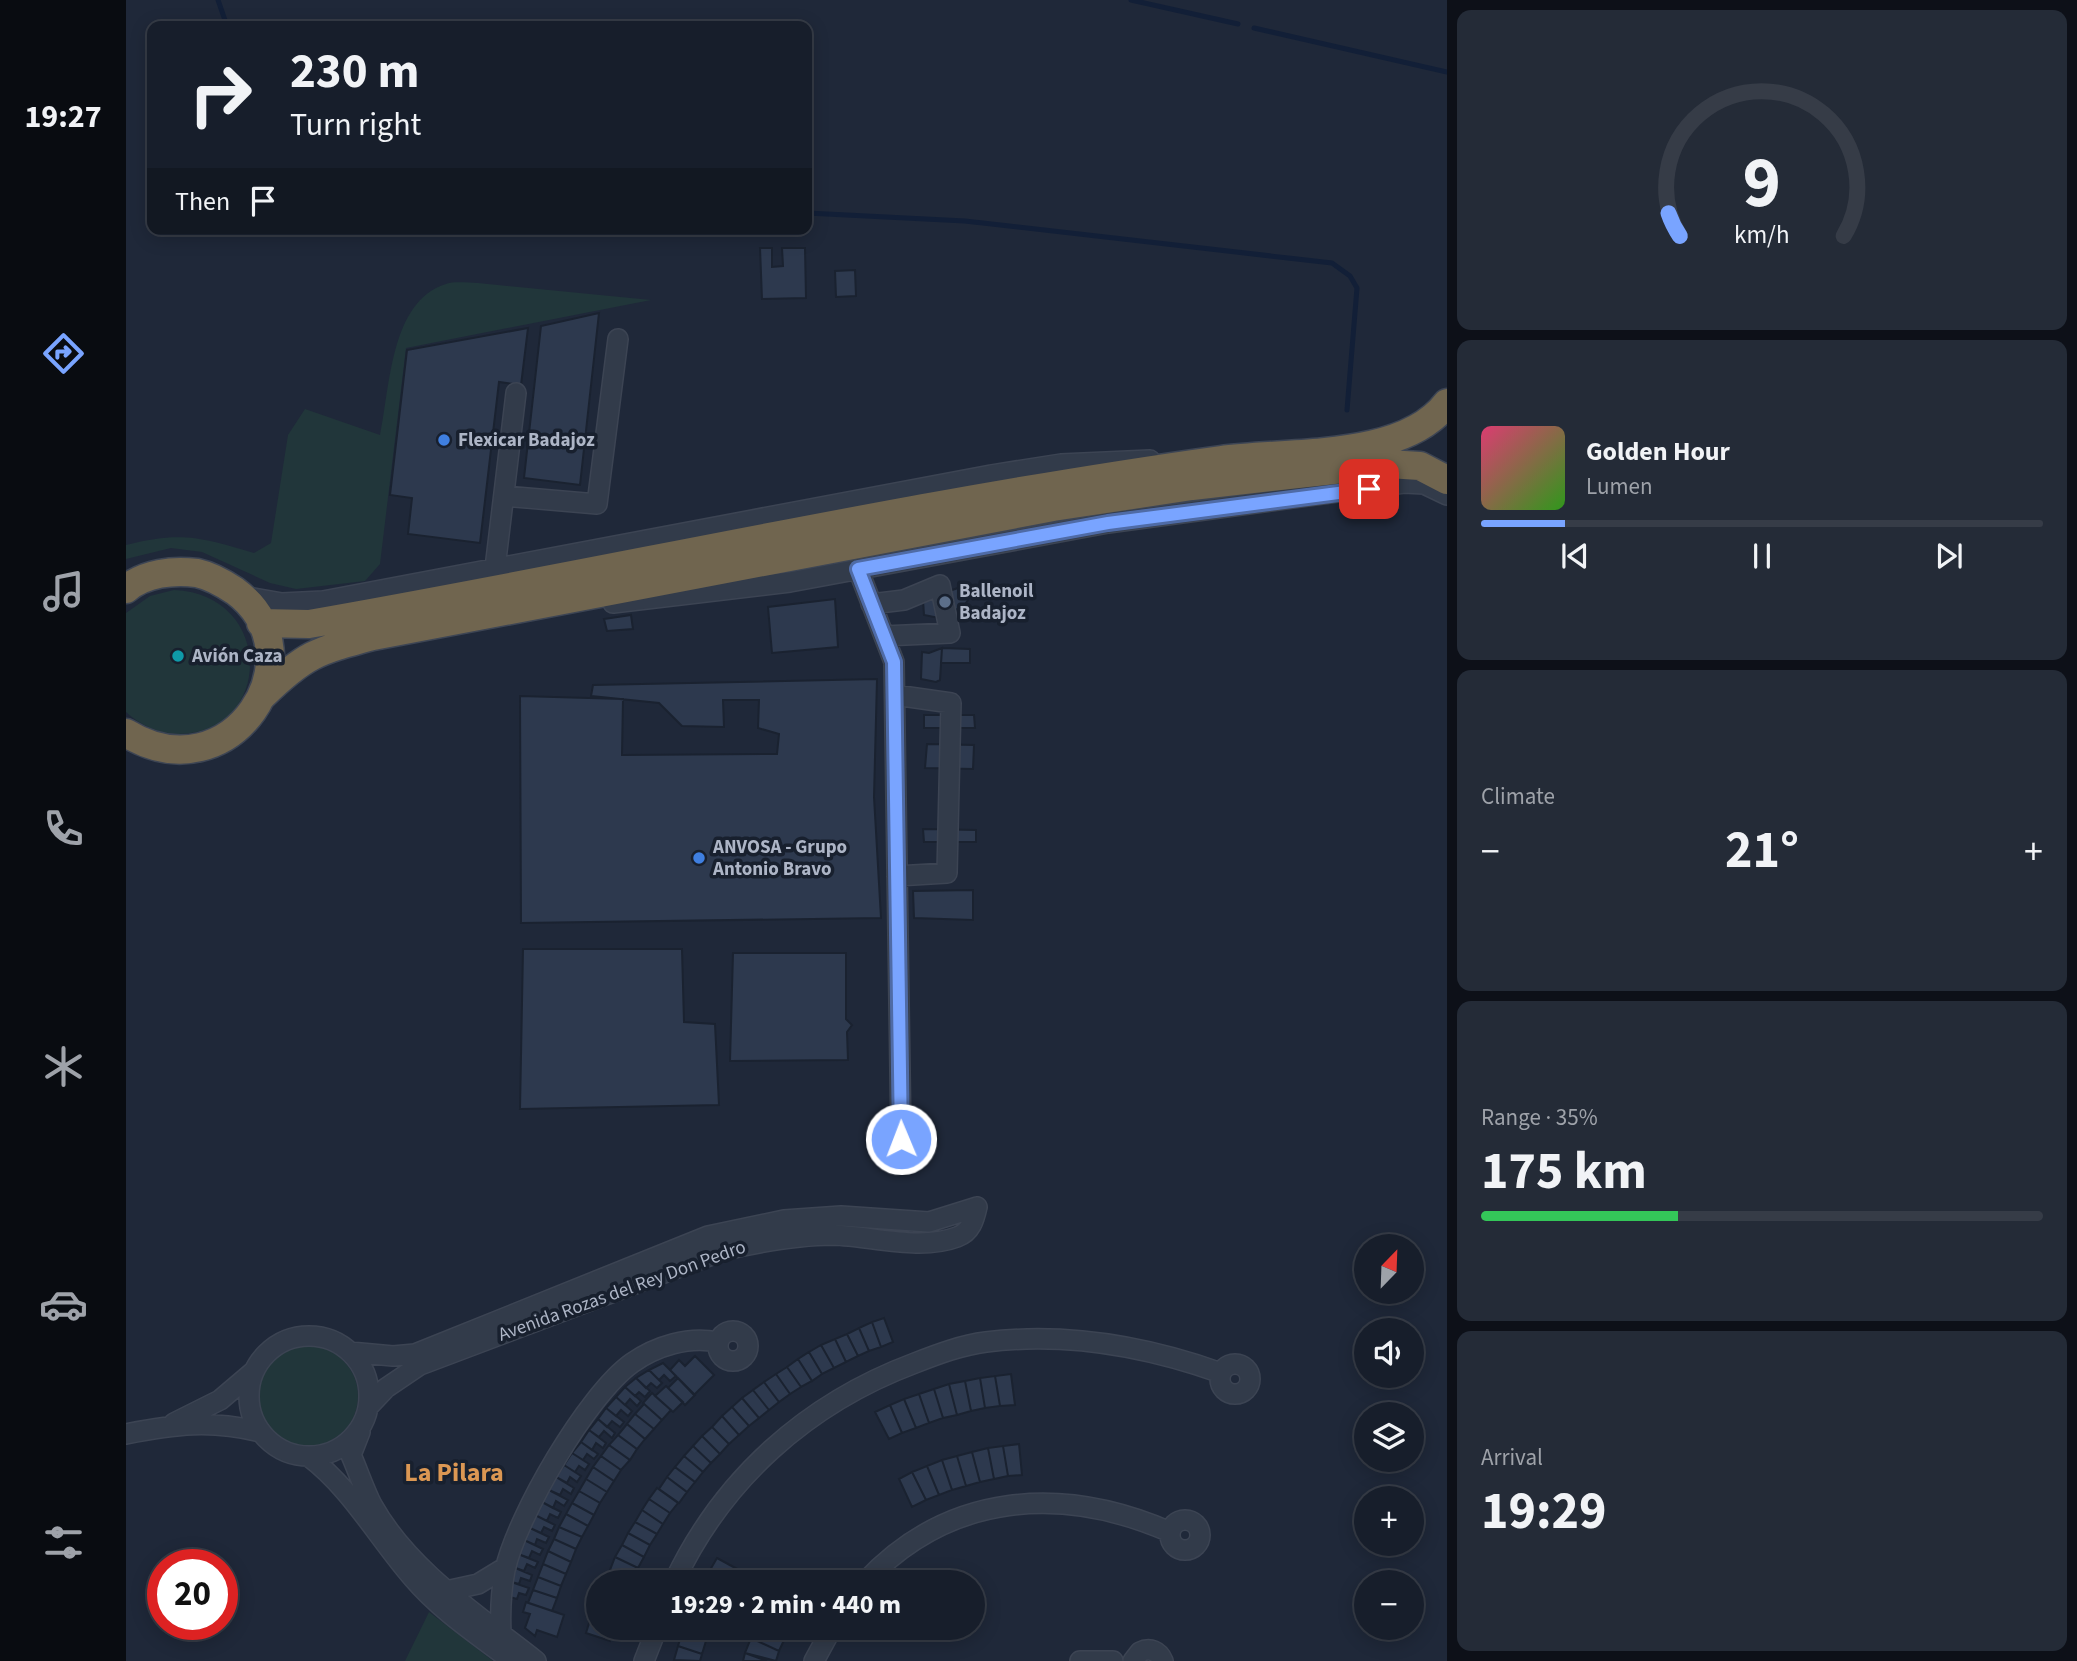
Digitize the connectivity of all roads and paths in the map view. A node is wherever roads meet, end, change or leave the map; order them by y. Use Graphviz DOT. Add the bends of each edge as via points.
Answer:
graph roads {
  1 [pos="618,339"];
  2 [pos="516,393"];
  3 [pos="1447,403"];
  4 [pos="1225,459"];
  5 [pos="1447,480"];
  6 [pos="1447,495"];
  7 [pos="504,496"];
  8 [pos="495,568"];
  9 [pos="858,569"];
  10 [pos="126,589"];
  11 [pos="241,596"];
  12 [pos="872,604"];
  13 [pos="490,614"];
  14 [pos="261,623"];
  15 [pos="884,636"];
  16 [pos="262,695"];
  17 [pos="895,695"];
  18 [pos="126,733"];
  19 [pos="897,876"];
  20 [pos="901,1139"];
  21 [pos="718,1342"];
  22 [pos="350,1352"];
  23 [pos="253,1372"];
  24 [pos="1221,1373"];
  25 [pos="366,1413"];
  26 [pos="170,1425"];
  27 [pos="260,1432"];
  28 [pos="126,1434"];
  29 [pos="308,1456"];
  30 [pos="1170,1532"];
  31 [pos="506,1567"];
  32 [pos="681,1570"];
  33 [pos="876,1570"];
  34 [pos="446,1591"];
  35 [pos="501,1633"];
  36 [pos="653,1640"];
  37 [pos="825,1640"];
  38 [pos="646,1659"];
  39 [pos="512,1661"];
  40 [pos="536,1661"];
  41 [pos="814,1661"];
  42 [pos="1080,1661"];
  43 [pos="1113,1661"];
  44 [pos="1133,1661"];
  45 [pos="1163,1661"];
  1 -- 7 [label="street" via="597,504"];
  2 -- 7 [label="street"];
  3 -- 4 [label="highway" via="1436,418 1413,432 1378,443"];
  4 -- 8 [label="street" via="1061,464"];
  4 -- 14 [label="highway" via="1028,489 309,624"];
  5 -- 13 [label="highway" via="1420,466 1388,464 1192,486 1053,507"];
  6 -- 9 [label="street" via="1424,484 1404,483 1108,523"];
  7 -- 8 [label="street"];
  8 -- 11 [label="street" via="323,601 282,603"];
  9 -- 12 [label="street"];
  9 -- 13 [label="street" via="790,582"];
  10 -- 11 [label="highway" via="156,574 183,571 204,575"];
  11 -- 14 [label="highway"];
  12 -- 15 [label="street"];
  12 -- 15 [label="street" via="904,600 940,585 950,633"];
  13 -- 16 [label="highway" via="319,650"];
  14 -- 16 [label="highway" via="268,647"];
  15 -- 17 [label="street" via="894,662"];
  16 -- 18 [label="highway" via="250,716 214,744 167,750"];
  17 -- 19 [label="street"];
  17 -- 19 [label="street" via="951,703 947,873"];
  19 -- 20 [label="street"];
  21 -- 31 [label="street" via="682,1342 631,1363 561,1449 541,1483"];
  22 -- 23 [label="street" via="322,1337 301,1336 272,1347"];
  22 -- 25 [label="street" via="366,1378"];
  22 -- 25 [label="street, Avenida Rozas del Rey Don Pedro" via="415,1354 681,1245 742,1227 841,1216 929,1222 977,1208 973,1224 961,1236 946,1240 831,1235 725,1250 420,1366 386,1388"];
  23 -- 26 [label="street" via="220,1399"];
  23 -- 27 [label="street" via="248,1403"];
  24 -- 32 [label="street" via="1097,1341 984,1342 939,1354 876,1377 801,1424 759,1460 706,1524"];
  25 -- 29 [label="street" via="346,1443 328,1453"];
  25 -- 34 [label="street" via="351,1455 372,1504"];
  26 -- 27 [label="street" via="225,1423"];
  26 -- 28 [label="street"];
  27 -- 29 [label="street" via="281,1450"];
  29 -- 39 [label="street" via="326,1469 416,1582"];
  30 -- 33 [label="street" via="1107,1508 1043,1502 1004,1506 943,1524"];
  31 -- 34 [label="street" via="478,1584"];
  31 -- 35 [label="street"];
  34 -- 35 [label="street"];
  35 -- 40 [label="street"];
  36 -- 38 [label="street"];
  37 -- 41 [label="street"];
  42 -- 43 [label="street"];
  44 -- 45 [label="street" via="1149,1649"];
}
